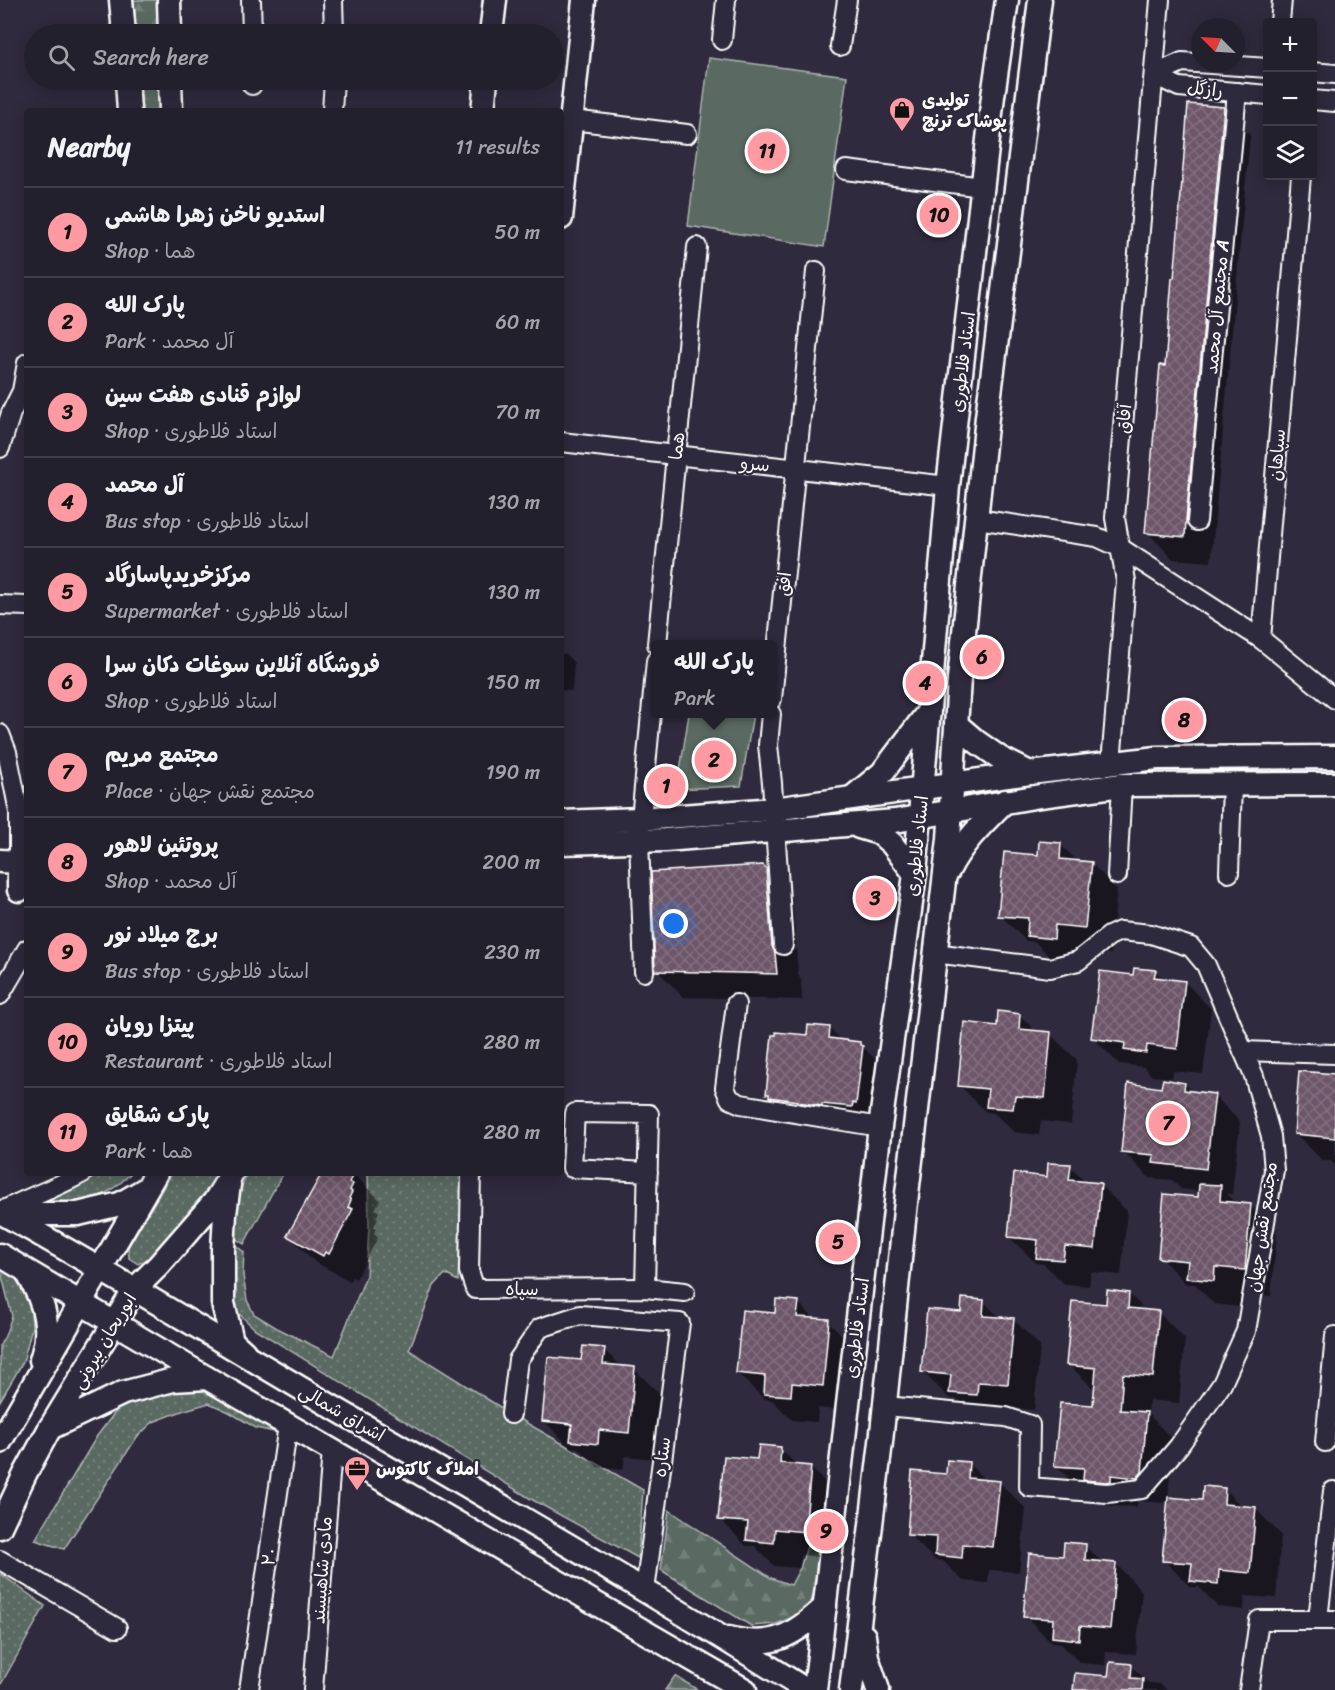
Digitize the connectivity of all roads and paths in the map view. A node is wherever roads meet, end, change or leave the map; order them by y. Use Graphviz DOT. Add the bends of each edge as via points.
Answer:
graph roads {
  1 [pos="120,0"];
  2 [pos="169,0"];
  3 [pos="251,0"];
  4 [pos="333,0"];
  5 [pos="495,0"];
  6 [pos="584,0"];
  7 [pos="726,0"];
  8 [pos="847,0"];
  9 [pos="1007,0"];
  10 [pos="1040,0"];
  11 [pos="1160,0"];
  12 [pos="1282,0"];
  13 [pos="1280,18"];
  14 [pos="123,24"];
  15 [pos="170,24"];
  16 [pos="252,24"];
  17 [pos="334,24"];
  18 [pos="492,24"];
  19 [pos="722,40"];
  20 [pos="840,46"];
  21 [pos="1263,68"];
  22 [pos="1317,72"];
  23 [pos="1335,74"];
  24 [pos="1154,75"];
  25 [pos="128,90"];
  26 [pos="170,90"];
  27 [pos="333,90"];
  28 [pos="485,90"];
  29 [pos="1237,92"];
  30 [pos="1263,95"];
  31 [pos="1317,100"];
  32 [pos="1335,102"];
  33 [pos="129,108"];
  34 [pos="171,108"];
  35 [pos="332,108"];
  36 [pos="483,108"];
  37 [pos="572,120"];
  38 [pos="687,134"];
  39 [pos="846,170"];
  40 [pos="1301,180"];
  41 [pos="983,187"];
  42 [pos="564,191"];
  43 [pos="697,247"];
  44 [pos="816,271"];
  45 [pos="24,380"];
  46 [pos="19,414"];
  47 [pos="564,442"];
  48 [pos="0,447"];
  49 [pos="676,454"];
  50 [pos="795,468"];
  51 [pos="948,486"];
  52 [pos="977,519"];
  53 [pos="1197,521"];
  54 [pos="1119,547"];
  55 [pos="0,605"];
  56 [pos="24,606"];
  57 [pos="1261,639"];
  58 [pos="657,640"];
  59 [pos="777,649"];
  60 [pos="1335,699"];
  61 [pos="651,711"];
  62 [pos="929,711"];
  63 [pos="771,718"];
  64 [pos="956,724"];
  65 [pos="0,734"];
  66 [pos="1335,757"];
  67 [pos="1111,763"];
  68 [pos="1030,773"];
  69 [pos="952,783"];
  70 [pos="1335,784"];
  71 [pos="1122,785"];
  72 [pos="1232,785"];
  73 [pos="923,787"];
  74 [pos="852,798"];
  75 [pos="1005,801"];
  76 [pos="950,812"];
  77 [pos="921,817"];
  78 [pos="775,820"];
  79 [pos="564,822"];
  80 [pos="852,825"];
  81 [pos="639,830"];
  82 [pos="564,842"];
  83 [pos="15,861"];
  84 [pos="1229,873"];
  85 [pos="915,874"];
  86 [pos="1117,875"];
  87 [pos="944,878"];
  88 [pos="15,890"];
  89 [pos="783,945"];
  90 [pos="935,953"];
  91 [pos="24,954"];
  92 [pos="644,972"];
  93 [pos="0,995"];
  94 [pos="735,1004"];
  95 [pos="1243,1051"];
  96 [pos="1335,1054"];
  97 [pos="880,1127"];
  98 [pos="648,1172"];
  99 [pos="77,1176"];
  100 [pos="230,1176"];
  101 [pos="231,1176"];
  102 [pos="471,1176"];
  103 [pos="151,1181"];
  104 [pos="0,1212"];
  105 [pos="0,1256"];
  106 [pos="101,1268"];
  107 [pos="26,1271"];
  108 [pos="645,1288"];
  109 [pos="135,1289"];
  110 [pos="685,1292"];
  111 [pos="80,1302"];
  112 [pos="114,1323"];
  113 [pos="1335,1337"];
  114 [pos="251,1359"];
  115 [pos="207,1378"];
  116 [pos="34,1381"];
  117 [pos="292,1383"];
  118 [pos="885,1406"];
  119 [pos="512,1414"];
  120 [pos="280,1420"];
  121 [pos="50,1428"];
  122 [pos="0,1442"];
  123 [pos="1325,1442"];
  124 [pos="332,1450"];
  125 [pos="25,1474"];
  126 [pos="1332,1491"];
  127 [pos="0,1518"];
  128 [pos="0,1527"];
  129 [pos="0,1560"];
  130 [pos="645,1591"];
  131 [pos="825,1607"];
  132 [pos="860,1614"];
  133 [pos="1326,1619"];
  134 [pos="117,1628"];
  135 [pos="720,1635"];
  136 [pos="738,1687"];
  137 [pos="249,1690"];
  138 [pos="313,1690"];
  139 [pos="806,1690"];
  140 [pos="815,1690"];
  141 [pos="851,1690"];
  142 [pos="878,1690"];
  143 [pos="1249,1690"];
  1 -- 14 [label="main road"];
  2 -- 15 [label="main road"];
  3 -- 16 [label="street"];
  4 -- 17 [label="street"];
  5 -- 18 [label="main road"];
  6 -- 37 [label="main road"];
  7 -- 19 [label="street"];
  8 -- 20 [label="street"];
  9 -- 41 [label="main road, استاد فلاطوری"];
  10 -- 52 [label="main road, استاد فلاطوری"];
  11 -- 24 [label="street, آفاق"];
  12 -- 13 [label="street"];
  21 -- 24 [label="street, رازگل" via="1182,62"];
  22 -- 23 [label="street"];
  24 -- 29 [label="street, رازگل" via="1179,87"];
  24 -- 54 [label="street, آفاق" via="1115,518"];
  25 -- 33 [label="main road"];
  26 -- 34 [label="main road"];
  27 -- 35 [label="street"];
  28 -- 36 [label="main road"];
  29 -- 30 [label="street, رازگل"];
  29 -- 53 [label="street, مجتمع آل محمد A"];
  31 -- 32 [label="street"];
  37 -- 38 [label="street"];
  37 -- 42 [label="main road"];
  39 -- 41 [label="street"];
  40 -- 57 [label="street, سپاهان"];
  41 -- 51 [label="main road, استاد فلاطوری"];
  43 -- 49 [label="street, هما"];
  44 -- 50 [label="street, افق"];
  45 -- 46 [label="street"];
  46 -- 48 [label="street"];
  47 -- 49 [label="street, سرو"];
  49 -- 50 [label="street, سرو"];
  49 -- 58 [label="street, هما"];
  50 -- 51 [label="street, سرو"];
  50 -- 59 [label="street, افق"];
  51 -- 62 [label="main road, استاد فلاطوری"];
  52 -- 54 [label="street" via="1097,537"];
  52 -- 64 [label="main road, استاد فلاطوری"];
  54 -- 57 [label="street"];
  54 -- 67 [label="street, آفاق" via="1126,581"];
  55 -- 56 [label="street"];
  57 -- 60 [label="street"];
  61 -- 81 [label="street"];
  62 -- 73 [label="main road, استاد فلاطوری"];
  62 -- 74 [label="main road" via="882,773"];
  63 -- 78 [label="street" via="768,745"];
  64 -- 68 [label="main road" via="1000,759"];
  64 -- 69 [label="main road, استاد فلاطوری"];
  65 -- 83 [label="street" via="19,812"];
  66 -- 67 [label="main road" via="1157,758"];
  67 -- 68 [label="main road"];
  68 -- 69 [label="main road"];
  69 -- 73 [label="main road"];
  69 -- 76 [label="main road, استاد فلاطوری"];
  70 -- 72 [label="main road"];
  71 -- 72 [label="main road"];
  71 -- 75 [label="main road"];
  71 -- 86 [label="street"];
  72 -- 84 [label="street"];
  73 -- 74 [label="main road"];
  73 -- 77 [label="main road, استاد فلاطوری"];
  74 -- 78 [label="main road"];
  75 -- 76 [label="main road"];
  75 -- 87 [label="main road" via="972,834"];
  76 -- 77 [label="main road"];
  76 -- 87 [label="main road, استاد فلاطوری"];
  77 -- 80 [label="main road"];
  77 -- 85 [label="main road, استاد فلاطوری"];
  78 -- 80 [label="main road"];
  78 -- 81 [label="main road"];
  78 -- 89 [label="street"];
  79 -- 81 [label="main road"];
  80 -- 85 [label="main road" via="879,833"];
  81 -- 82 [label="main road"];
  81 -- 92 [label="street"];
  83 -- 88 [label="main road"];
  85 -- 97 [label="main road, استاد فلاطوری"];
  87 -- 90 [label="main road, استاد فلاطوری"];
  90 -- 95 [label="street, مجتمع نقش جهان" via="1050,968 1078,961 1119,931 1151,934 1191,947 1206,965"];
  90 -- 118 [label="main road, استاد فلاطوری"];
  91 -- 93 [label="street"];
  94 -- 97 [label="street" via="725,1088 730,1099"];
  95 -- 96 [label="street"];
  95 -- 118 [label="street, مجتمع نقش جهان" via="1271,1136 1274,1170 1246,1331 1222,1384 1179,1446 1142,1489 1107,1493 1029,1487 1030,1425 1006,1417"];
  97 -- 131 [label="main road, استاد فلاطوری"];
  98 -- 98 [label="street" via="649,1114 575,1113 572,1168"];
  98 -- 108 [label="street"];
  99 -- 104 [label="street"];
  100 -- 109 [label="main road, ابوریحان بیرونی" via="214,1202"];
  101 -- 114 [label="main road" via="223,1303 232,1341"];
  102 -- 108 [label="street, سپاه" via="469,1271 476,1289"];
  103 -- 104 [label="main road" via="120,1204 78,1214"];
  103 -- 106 [label="main road"];
  104 -- 106 [label="main road, اشراق شمالی"];
  105 -- 107 [label="main road, اشراق شمالی"];
  106 -- 109 [label="main road, اشراق شمالی"];
  106 -- 111 [label="main road"];
  107 -- 111 [label="main road, اشراق شمالی"];
  107 -- 116 [label="main road" via="45,1312 46,1337"];
  108 -- 110 [label="street, سپاه"];
  109 -- 112 [label="main road, ابوریحان بیرونی"];
  109 -- 114 [label="main road, اشراق شمالی"];
  111 -- 112 [label="main road, اشراق شمالی"];
  111 -- 116 [label="main road"];
  112 -- 115 [label="main road, اشراق شمالی"];
  112 -- 121 [label="main road, ابوریحان بیرونی"];
  113 -- 123 [label="street"];
  114 -- 117 [label="main road, اشراق شمالی"];
  115 -- 120 [label="main road, اشراق شمالی"];
  115 -- 121 [label="main road" via="172,1380 123,1393"];
  116 -- 122 [label="main road"];
  117 -- 120 [label="main road" via="282,1387 271,1404"];
  117 -- 130 [label="main road, اشراق شمالی"];
  118 -- 132 [label="main road, استاد فلاطوری"];
  119 -- 130 [label="street, ستاره" via="518,1360 540,1328 580,1315 680,1323"];
  120 -- 124 [label="main road, اشراق شمالی"];
  120 -- 137 [label="street, ۲۰"];
  121 -- 125 [label="main road, ابوریحان بیرونی"];
  124 -- 136 [label="main road, اشراق شمالی"];
  124 -- 138 [label="street, مادی شاهپسند"];
  125 -- 127 [label="main road"];
  125 -- 128 [label="main road, ابوریحان بیرونی"];
  126 -- 133 [label="street"];
  129 -- 134 [label="street"];
  130 -- 135 [label="main road, اشراق شمالی"];
  131 -- 135 [label="main road" via="780,1639 746,1642"];
  131 -- 140 [label="main road, استاد فلاطوری"];
  132 -- 141 [label="main road, استاد فلاطوری"];
  132 -- 142 [label="main road" via="867,1657"];
  133 -- 143 [label="street" via="1259,1620"];
  135 -- 139 [label="main road, اشراق شمالی"];
}
